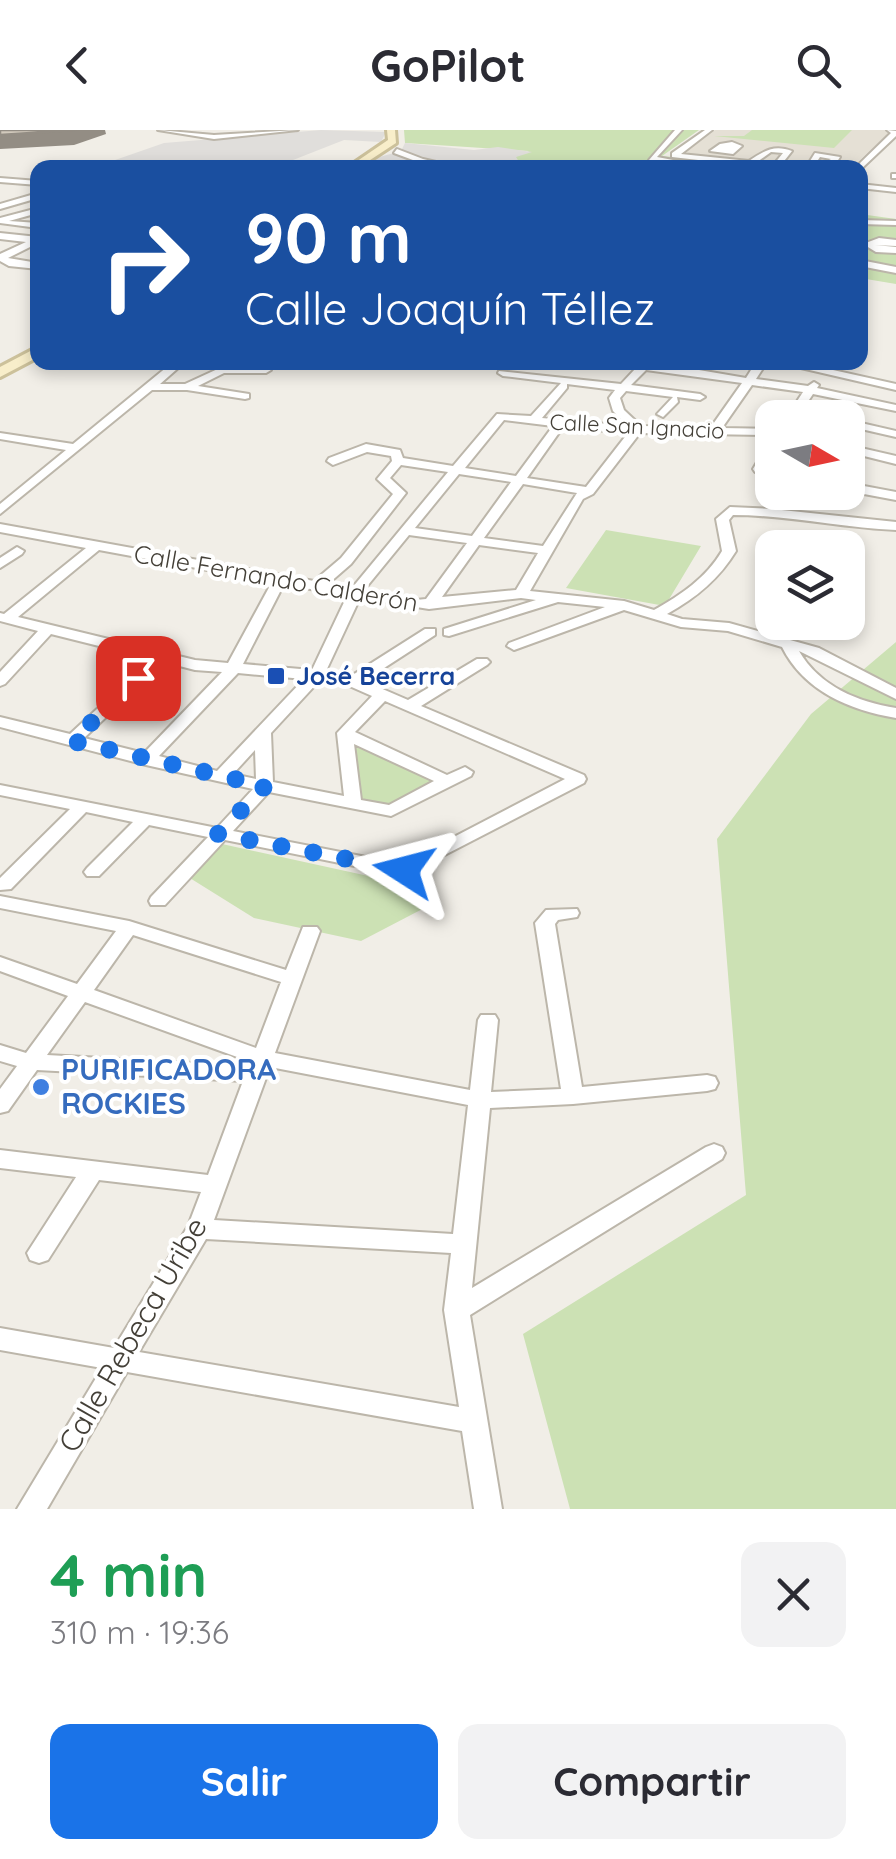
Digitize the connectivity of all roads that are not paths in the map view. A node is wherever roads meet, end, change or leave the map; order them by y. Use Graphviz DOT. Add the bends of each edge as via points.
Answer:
graph roads {
  1 [pos="161,130"];
  2 [pos="295,130"];
  3 [pos="391,130"];
  4 [pos="680,130"];
  5 [pos="709,130"];
  6 [pos="890,130"];
  7 [pos="892,140"];
  8 [pos="397,151"];
  9 [pos="363,160"];
  10 [pos="421,160"];
  11 [pos="662,160"];
  12 [pos="722,160"];
  13 [pos="756,160"];
  14 [pos="780,160"];
  15 [pos="868,161"];
  16 [pos="0,182"];
  17 [pos="30,184"];
  18 [pos="868,184"];
  19 [pos="868,186"];
  20 [pos="896,188"];
  21 [pos="30,198"];
  22 [pos="0,207"];
  23 [pos="30,213"];
  24 [pos="0,222"];
  25 [pos="868,222"];
  26 [pos="896,223"];
  27 [pos="30,225"];
  28 [pos="0,236"];
  29 [pos="30,239"];
  30 [pos="30,244"];
  31 [pos="896,246"];
  32 [pos="0,248"];
  33 [pos="869,249"];
  34 [pos="18,250"];
  35 [pos="1,257"];
  36 [pos="30,265"];
  37 [pos="868,265"];
  38 [pos="30,268"];
  39 [pos="0,270"];
  40 [pos="896,270"];
  41 [pos="868,277"];
  42 [pos="896,281"];
  43 [pos="30,356"];
  44 [pos="170,370"];
  45 [pos="266,370"];
  46 [pos="640,370"];
  47 [pos="685,370"];
  48 [pos="757,370"];
  49 [pos="818,370"];
  50 [pos="827,372"];
  51 [pos="0,373"];
  52 [pos="503,373"];
  53 [pos="750,380"];
  54 [pos="151,386"];
  55 [pos="563,386"];
  56 [pos="187,387"];
  57 [pos="896,387"];
  58 [pos="810,390"];
  59 [pos="617,393"];
  60 [pos="245,396"];
  61 [pos="700,397"];
  62 [pos="803,400"];
  63 [pos="668,406"];
  64 [pos="896,408"];
  65 [pos="534,420"];
  66 [pos="560,424"];
  67 [pos="865,427"];
  68 [pos="637,428"];
  69 [pos="715,430"];
  70 [pos="755,431"];
  71 [pos="896,434"];
  72 [pos="0,436"];
  73 [pos="76,448"];
  74 [pos="865,453"];
  75 [pos="398,460"];
  76 [pos="896,460"];
  77 [pos="333,461"];
  78 [pos="456,469"];
  79 [pos="516,480"];
  80 [pos="865,490"];
  81 [pos="589,491"];
  82 [pos="896,496"];
  83 [pos="0,510"];
  84 [pos="896,526"];
  85 [pos="0,528"];
  86 [pos="406,531"];
  87 [pos="475,540"];
  88 [pos="96,546"];
  89 [pos="545,550"];
  90 [pos="17,551"];
  91 [pos="0,564"];
  92 [pos="280,579"];
  93 [pos="317,586"];
  94 [pos="356,592"];
  95 [pos="521,594"];
  96 [pos="563,596"];
  97 [pos="429,605"];
  98 [pos="624,605"];
  99 [pos="657,614"];
  100 [pos="4,618"];
  101 [pos="49,628"];
  102 [pos="430,632"];
  103 [pos="449,632"];
  104 [pos="788,644"];
  105 [pos="514,646"];
  106 [pos="160,657"];
  107 [pos="482,662"];
  108 [pos="233,668"];
  109 [pos="318,673"];
  110 [pos="0,680"];
  111 [pos="352,682"];
  112 [pos="896,694"];
  113 [pos="382,695"];
  114 [pos="410,706"];
  115 [pos="896,713"];
  116 [pos="0,722"];
  117 [pos="264,731"];
  118 [pos="345,733"];
  119 [pos="72,741"];
  120 [pos="146,760"];
  121 [pos="465,772"];
  122 [pos="221,777"];
  123 [pos="447,781"];
  124 [pos="265,786"];
  125 [pos="4,795"];
  126 [pos="353,804"];
  127 [pos="83,806"];
  128 [pos="145,819"];
  129 [pos="218,834"];
  130 [pos="92,872"];
  131 [pos="2,894"];
  132 [pos="158,901"];
  133 [pos="570,913"];
  134 [pos="128,927"];
  135 [pos="310,932"];
  136 [pos="0,964"];
  137 [pos="292,978"];
  138 [pos="82,992"];
  139 [pos="488,1020"];
  140 [pos="0,1054"];
  141 [pos="31,1062"];
  142 [pos="261,1062"];
  143 [pos="707,1083"];
  144 [pos="573,1096"];
  145 [pos="481,1100"];
  146 [pos="0,1106"];
  147 [pos="714,1152"];
  148 [pos="0,1159"];
  149 [pos="92,1171"];
  150 [pos="215,1185"];
  151 [pos="199,1229"];
  152 [pos="461,1244"];
  153 [pos="39,1253"];
  154 [pos="456,1310"];
  155 [pos="0,1339"];
  156 [pos="120,1360"];
  157 [pos="472,1421"];
  158 [pos="31,1509"];
  159 [pos="488,1509"];
  1 -- 2 [label="street" via="214,137"];
  3 -- 9 [label="street" via="393,141"];
  4 -- 11 [label="street" via="652,158"];
  5 -- 12 [label="street" via="675,155"];
  6 -- 7 [label="street"];
  7 -- 15 [label="street"];
  8 -- 10 [label="street"];
  13 -- 14 [label="street" via="772,149 788,150"];
  16 -- 17 [label="street"];
  18 -- 20 [label="street" via="880,180"];
  19 -- 20 [label="street"];
  21 -- 22 [label="street"];
  23 -- 24 [label="street"];
  24 -- 27 [label="street"];
  25 -- 26 [label="street"];
  28 -- 29 [label="street"];
  30 -- 34 [label="street"];
  31 -- 33 [label="street"];
  32 -- 34 [label="street"];
  34 -- 35 [label="street"];
  35 -- 36 [label="street"];
  37 -- 40 [label="street"];
  38 -- 39 [label="street"];
  41 -- 42 [label="street"];
  43 -- 51 [label="street"];
  44 -- 54 [label="street"];
  45 -- 56 [label="street" via="222,370"];
  46 -- 59 [label="street"];
  47 -- 53 [label="street"];
  48 -- 53 [label="street"];
  49 -- 50 [label="street"];
  50 -- 57 [label="street"];
  50 -- 58 [label="street"];
  52 -- 59 [label="street"];
  53 -- 58 [label="street"];
  53 -- 69 [label="street"];
  54 -- 56 [label="street"];
  54 -- 73 [label="street"];
  55 -- 65 [label="street"];
  56 -- 60 [label="street"];
  58 -- 62 [label="street"];
  58 -- 64 [label="street"];
  59 -- 61 [label="street"];
  59 -- 63 [label="street"];
  59 -- 68 [label="street" via="619,411"];
  65 -- 66 [label="street, Calle San Ignacio"];
  65 -- 78 [label="street, Calle San Ignacio" via="502,416"];
  66 -- 68 [label="street, Calle San Ignacio"];
  66 -- 79 [label="street"];
  67 -- 71 [label="street"];
  68 -- 69 [label="street, Calle San Ignacio"];
  68 -- 81 [label="street"];
  69 -- 70 [label="street, Calle San Ignacio"];
  72 -- 73 [label="street"];
  73 -- 83 [label="street"];
  74 -- 76 [label="street"];
  75 -- 77 [label="street" via="366,448"];
  75 -- 78 [label="street"];
  75 -- 93 [label="street" via="384,479 400,494"];
  78 -- 79 [label="street"];
  78 -- 86 [label="street"];
  79 -- 81 [label="street"];
  79 -- 87 [label="street"];
  80 -- 82 [label="street"];
  81 -- 89 [label="street" via="578,497"];
  84 -- 99 [label="street" via="730,511 722,519 729,551 720,569"];
  85 -- 88 [label="street, Calle Fernando Calderón"];
  86 -- 87 [label="street"];
  86 -- 94 [label="street"];
  87 -- 89 [label="street"];
  87 -- 97 [label="street"];
  88 -- 92 [label="street, Calle Fernando Calderón"];
  88 -- 100 [label="street"];
  89 -- 95 [label="street"];
  90 -- 91 [label="street"];
  92 -- 93 [label="street, Calle Fernando Calderón"];
  92 -- 108 [label="street"];
  93 -- 94 [label="street, Calle Fernando Calderón"];
  94 -- 97 [label="street, Calle Fernando Calderón"];
  94 -- 109 [label="street"];
  95 -- 96 [label="street, Calle Fernando Calderón"];
  95 -- 97 [label="street, Calle Fernando Calderón"];
  96 -- 98 [label="street, Calle Fernando Calderón"];
  96 -- 103 [label="street"];
  98 -- 99 [label="street, Calle Fernando Calderón"];
  98 -- 105 [label="street"];
  99 -- 104 [label="street, Calle Fernando Calderón"];
  100 -- 101 [label="street"];
  101 -- 106 [label="street"];
  101 -- 110 [label="street"];
  102 -- 111 [label="street"];
  104 -- 112 [label="street, Calle Fernando Calderón" via="839,662"];
  104 -- 115 [label="street" via="794,662 854,705"];
  106 -- 108 [label="street"];
  106 -- 119 [label="street"];
  107 -- 114 [label="street"];
  108 -- 109 [label="street"];
  108 -- 120 [label="street"];
  109 -- 111 [label="street"];
  109 -- 117 [label="street"];
  111 -- 113 [label="street"];
  113 -- 114 [label="street"];
  113 -- 118 [label="street"];
  114 -- 129 [label="street" via="578,779 404,870"];
  116 -- 119 [label="street"];
  117 -- 122 [label="street"];
  117 -- 124 [label="street"];
  118 -- 123 [label="street"];
  118 -- 126 [label="street"];
  119 -- 120 [label="street"];
  120 -- 122 [label="street"];
  121 -- 123 [label="street"];
  122 -- 124 [label="street"];
  123 -- 126 [label="street" via="392,811"];
  124 -- 126 [label="street"];
  124 -- 129 [label="street"];
  125 -- 127 [label="street"];
  127 -- 128 [label="street"];
  127 -- 131 [label="street"];
  128 -- 129 [label="street"];
  128 -- 130 [label="street"];
  129 -- 132 [label="street"];
  131 -- 134 [label="street"];
  133 -- 144 [label="street" via="553,914 545,923"];
  134 -- 137 [label="street"];
  134 -- 138 [label="street"];
  135 -- 137 [label="street, Calle Rebeca Uribe"];
  136 -- 138 [label="street"];
  137 -- 142 [label="street, Calle Rebeca Uribe"];
  138 -- 141 [label="street"];
  138 -- 142 [label="street"];
  139 -- 145 [label="street"];
  140 -- 141 [label="street"];
  141 -- 142 [label="street"];
  141 -- 146 [label="street"];
  142 -- 145 [label="street"];
  142 -- 150 [label="street, Calle Rebeca Uribe"];
  143 -- 144 [label="street"];
  144 -- 145 [label="street"];
  145 -- 152 [label="street"];
  147 -- 154 [label="street"];
  148 -- 149 [label="street"];
  149 -- 150 [label="street"];
  149 -- 153 [label="street"];
  150 -- 151 [label="street, Calle Rebeca Uribe"];
  151 -- 152 [label="street"];
  151 -- 156 [label="street, Calle Rebeca Uribe"];
  152 -- 154 [label="street"];
  154 -- 157 [label="street"];
  155 -- 156 [label="street"];
  156 -- 157 [label="street"];
  156 -- 158 [label="street, Calle Rebeca Uribe"];
  157 -- 159 [label="street"];
}
